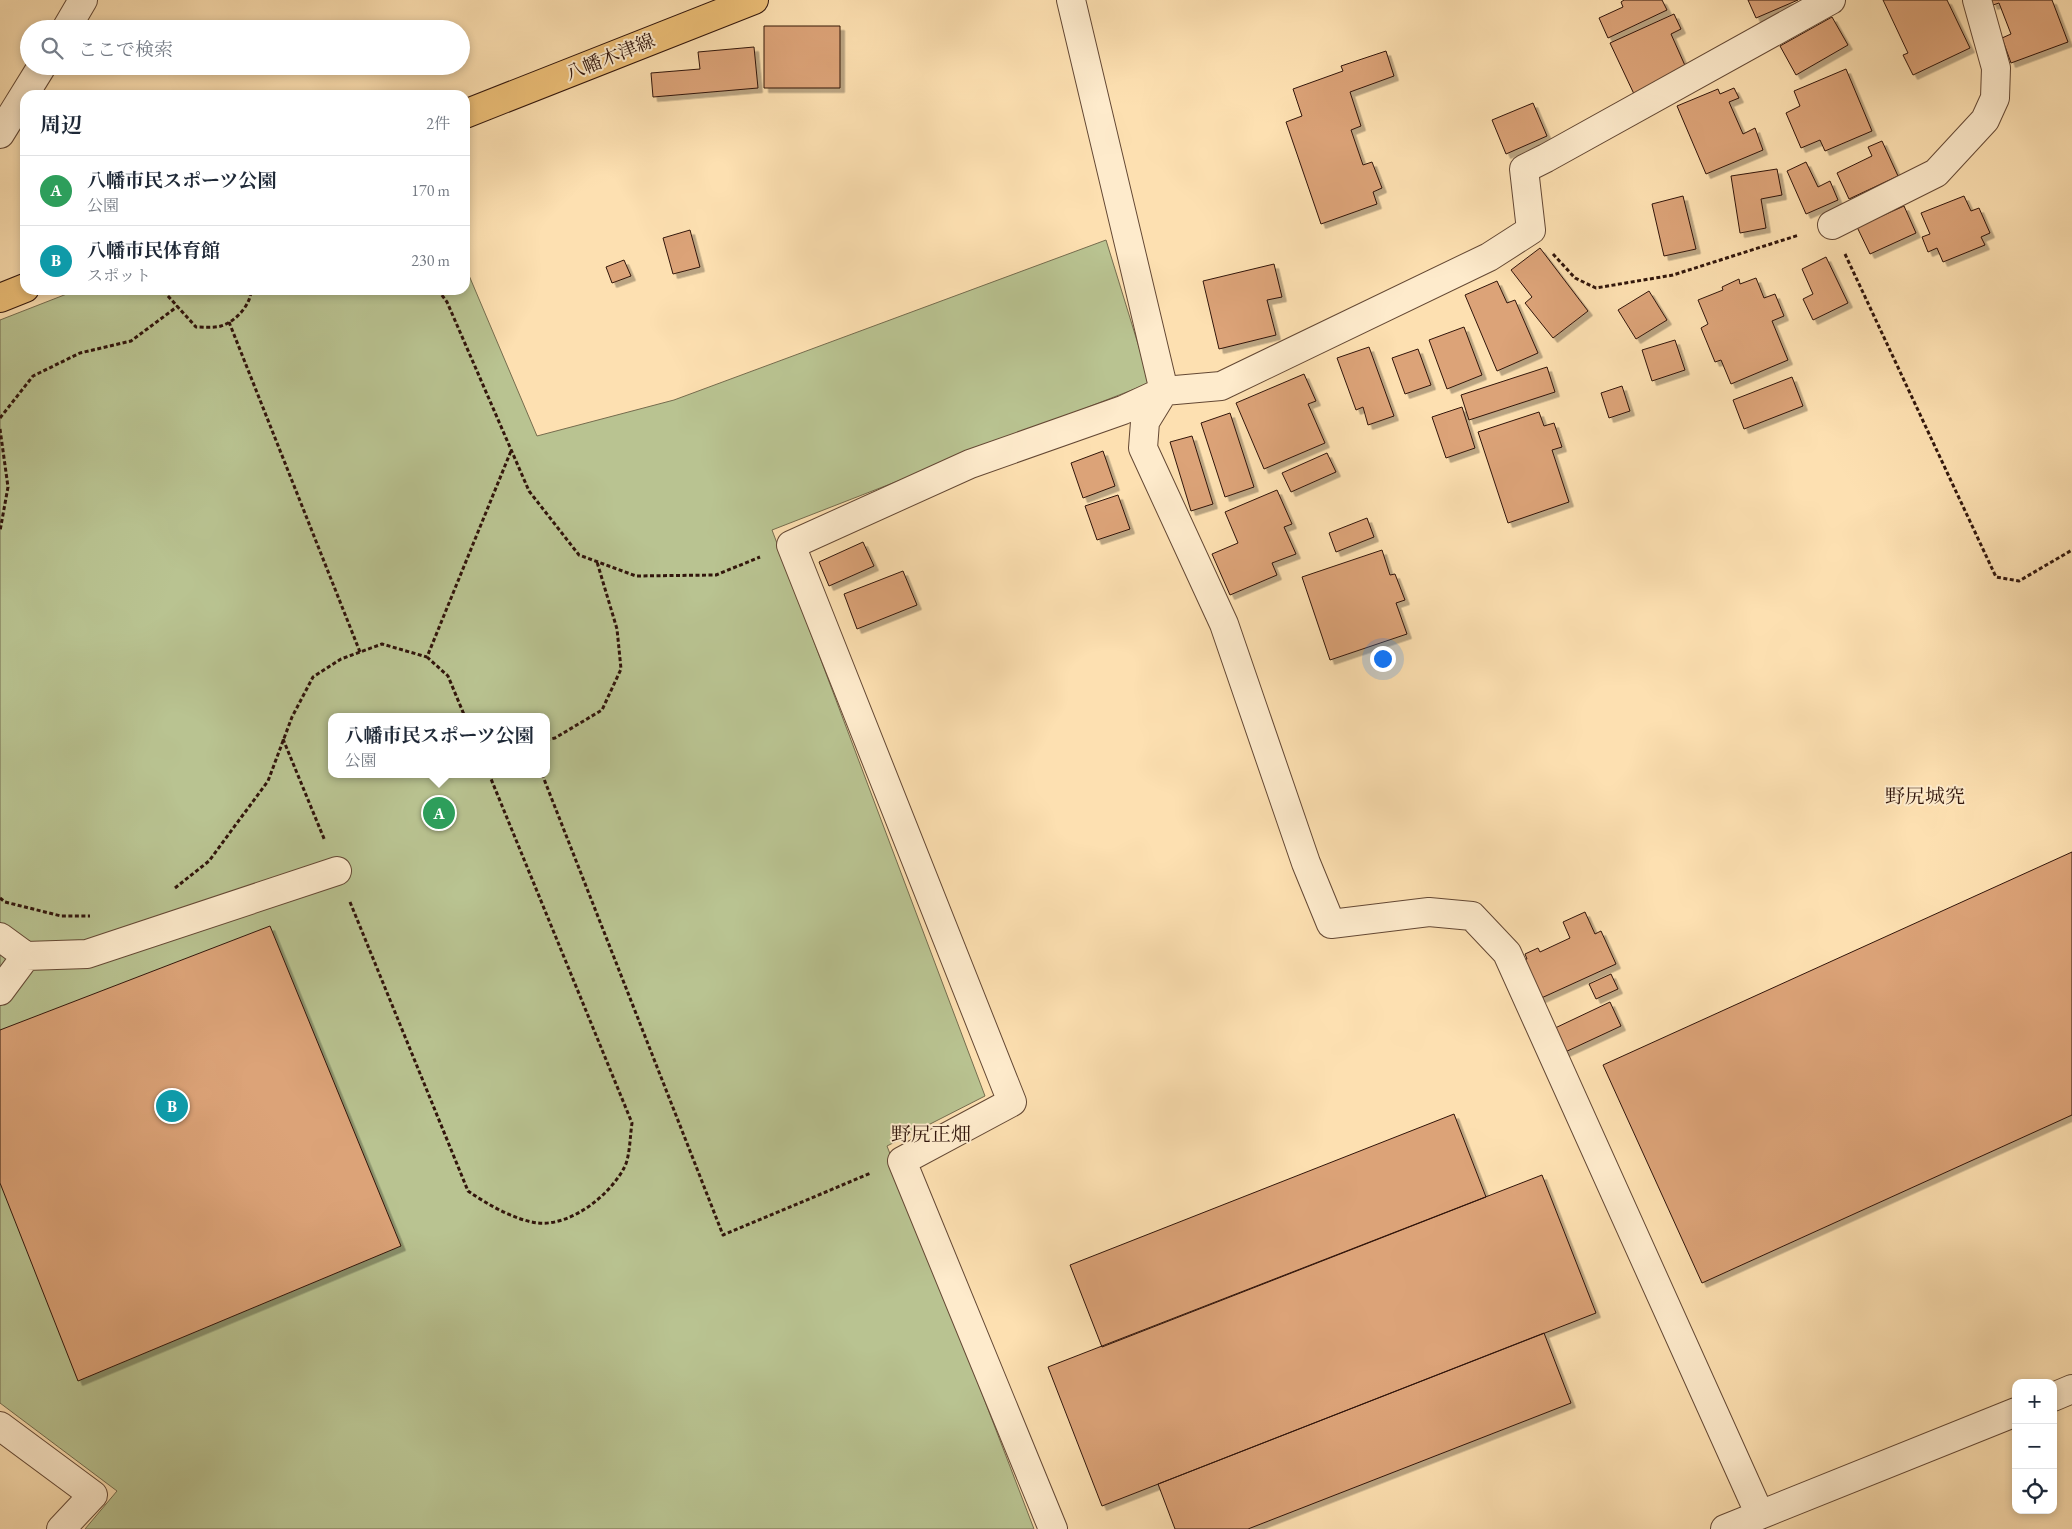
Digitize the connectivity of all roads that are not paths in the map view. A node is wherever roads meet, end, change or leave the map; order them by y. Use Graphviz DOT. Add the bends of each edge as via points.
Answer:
graph roads {
  1 [pos="84,0"];
  2 [pos="754,0"];
  3 [pos="1070,0"];
  4 [pos="1831,0"];
  5 [pos="1977,0"];
  6 [pos="72,20"];
  7 [pos="36,75"];
  8 [pos="27,90"];
  9 [pos="20,102"];
  10 [pos="470,112"];
  11 [pos="0,134"];
  12 [pos="1832,225"];
  13 [pos="20,290"];
  14 [pos="0,298"];
  15 [pos="1164,391"];
  16 [pos="337,871"];
  17 [pos="0,937"];
  18 [pos="26,956"];
  19 [pos="0,991"];
  20 [pos="2072,1389"];
  21 [pos="2057,1395"];
  22 [pos="2012,1414"];
  23 [pos="0,1426"];
  24 [pos="1760,1515"];
  25 [pos="61,1529"];
  26 [pos="1053,1529"];
  27 [pos="1725,1529"];
  1 -- 6 [label="street"];
  2 -- 10 [label="main road, 八幡木津線"];
  3 -- 15 [label="street"];
  4 -- 15 [label="street" via="1524,169 1531,230 1490,257 1221,386"];
  5 -- 12 [label="street" via="1996,68 1995,98 1985,120 1936,173"];
  7 -- 8 [label="street"];
  9 -- 11 [label="street"];
  13 -- 14 [label="main road"];
  15 -- 24 [label="street" via="1145,422 1143,448 1224,624 1306,863 1332,924 1429,912 1472,916 1507,952"];
  15 -- 26 [label="street" via="1123,410 970,464 791,545 1012,1102 902,1161"];
  16 -- 18 [label="street" via="87,954"];
  17 -- 18 [label="street"];
  18 -- 19 [label="street"];
  20 -- 21 [label="street"];
  22 -- 24 [label="street"];
  23 -- 25 [label="street" via="93,1495"];
  24 -- 27 [label="street"];
}
